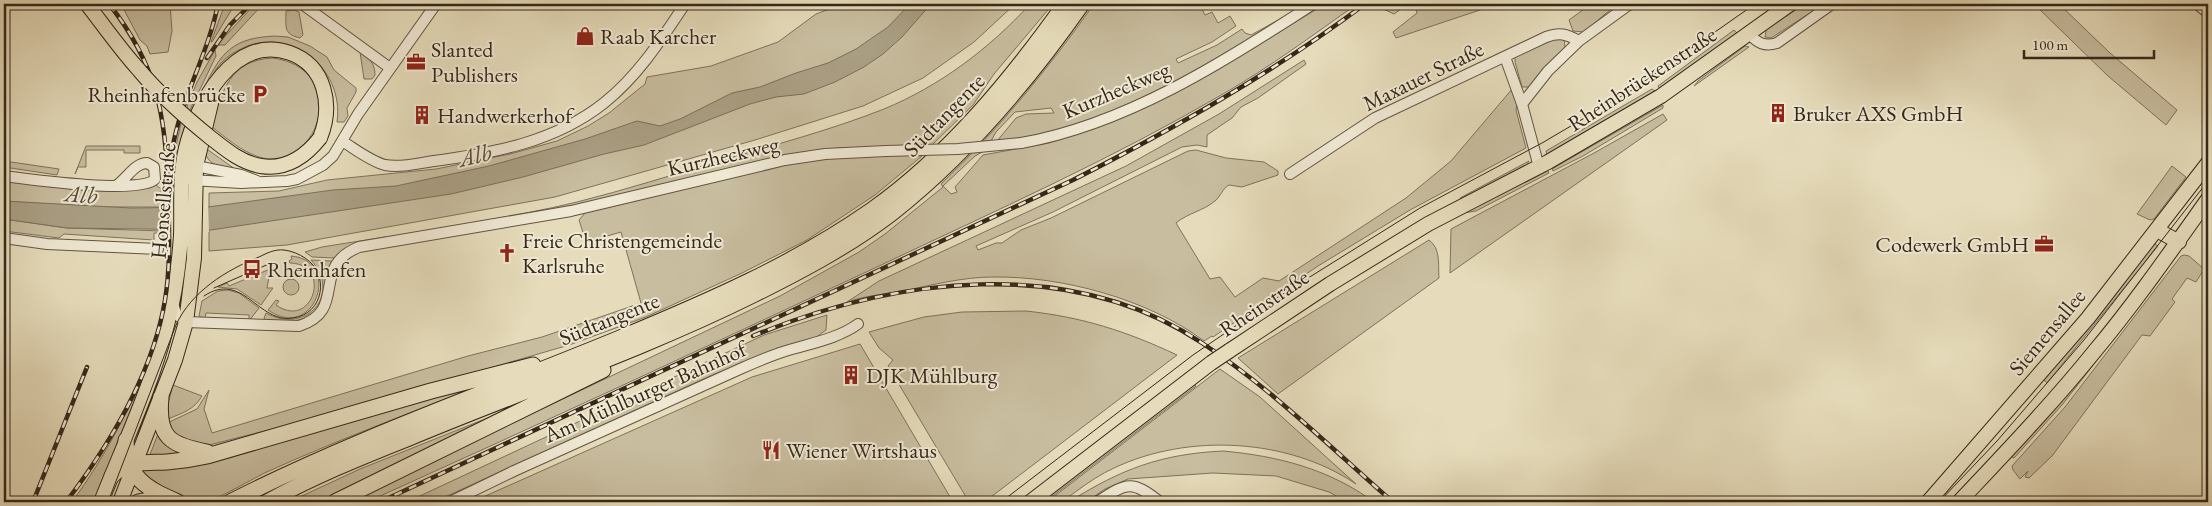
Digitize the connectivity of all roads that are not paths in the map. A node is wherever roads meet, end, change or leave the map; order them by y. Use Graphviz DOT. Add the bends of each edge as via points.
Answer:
graph roads {
  1 [pos="87,4"];
  2 [pos="302,4"];
  3 [pos="436,4"];
  4 [pos="685,4"];
  5 [pos="1065,4"];
  6 [pos="1082,4"];
  7 [pos="1313,4"];
  8 [pos="1630,4"];
  9 [pos="1790,4"];
  10 [pos="1832,4"];
  11 [pos="2197,4"];
  12 [pos="2208,13"];
  13 [pos="1749,34"];
  14 [pos="1583,38"];
  15 [pos="1505,57"];
  16 [pos="390,68"];
  17 [pos="1522,104"];
  18 [pos="342,141"];
  19 [pos="2208,163"];
  20 [pos="190,165"];
  21 [pos="1539,167"];
  22 [pos="1290,174"];
  23 [pos="4,176"];
  24 [pos="188,180"];
  25 [pos="260,182"];
  26 [pos="117,185"];
  27 [pos="2208,199"];
  28 [pos="2157,230"];
  29 [pos="188,233"];
  30 [pos="4,238"];
  31 [pos="2179,242"];
  32 [pos="158,249"];
  33 [pos="194,258"];
  34 [pos="179,260"];
  35 [pos="173,302"];
  36 [pos="186,322"];
  37 [pos="858,324"];
  38 [pos="626,352"];
  39 [pos="579,355"];
  40 [pos="161,397"];
  41 [pos="126,440"];
  42 [pos="216,454"];
  43 [pos="1967,458"];
  44 [pos="132,466"];
  45 [pos="1990,469"];
  46 [pos="112,476"];
  47 [pos="101,502"];
  48 [pos="120,502"];
  49 [pos="138,502"];
  50 [pos="177,502"];
  51 [pos="230,502"];
  52 [pos="267,502"];
  53 [pos="336,502"];
  54 [pos="450,502"];
  55 [pos="1030,502"];
  56 [pos="1097,502"];
  57 [pos="1160,502"];
  58 [pos="1928,502"];
  59 [pos="1959,502"];
  1 -- 20 [label="main road, Honsellstraße, bridge" via="125,54 186,118 229,152 241,160 261,166 282,166 303,156 320,138 327,117 326,93 314,70 298,56 280,50 256,51 235,61 225,70 196,118 186,147"];
  2 -- 16 [label="street"];
  3 -- 16 [label="street"];
  4 -- 18 [label="street" via="646,60 611,96 592,111 548,135 511,148 473,156 396,166 379,163"];
  5 -- 39 [label="highway, Südtangente" via="1039,40 947,147 873,209 768,272"];
  6 -- 38 [label="highway, Südtangente" via="1022,85 991,120 925,186 890,214 794,274"];
  7 -- 36 [label="street, Kurzheckweg, bridge" via="1220,63 1171,88 1086,126 1047,138 958,149 825,154 785,160 571,211 369,244 348,251 334,265 326,304 308,323 289,327"];
  8 -- 14 [label="street"];
  9 -- 13 [label="main road, Rheinbrückenstraße"];
  10 -- 13 [label="street" via="1777,43 1762,44"];
  11 -- 12 [label="street"];
  13 -- 21 [label="main road, Rheinbrückenstraße" via="1661,96"];
  14 -- 15 [label="street, Maxauer Straße" via="1556,33"];
  14 -- 17 [label="street" via="1548,71"];
  15 -- 17 [label="street"];
  15 -- 22 [label="street, Maxauer Straße" via="1375,118"];
  16 -- 18 [label="street"];
  17 -- 21 [label="street"];
  18 -- 25 [label="street" via="333,156 311,172 287,181"];
  19 -- 28 [label="main road, Siemensallee"];
  20 -- 24 [label="main road, Honsellstraße"];
  20 -- 25 [label="street"];
  21 -- 55 [label="main road, Rheinstraße, bridge" via="1428,224 1330,284 1211,363"];
  23 -- 26 [label="street" via="56,183"];
  24 -- 25 [label="street"];
  24 -- 29 [label="main road, Honsellstraße"];
  27 -- 31 [label="main road"];
  28 -- 31 [label="main road"];
  28 -- 43 [label="main road, Siemensallee" via="2065,346"];
  29 -- 33 [label="main road, Honsellstraße"];
  29 -- 34 [label="main road, Honsellstraße"];
  30 -- 32 [label="street" via="47,244"];
  31 -- 45 [label="main road" via="2095,352"];
  33 -- 34 [label="main road" via="186,254"];
  33 -- 36 [label="main road, Honsellstraße"];
  34 -- 35 [label="main road, Honsellstraße"];
  35 -- 36 [label="street" via="176,314"];
  35 -- 41 [label="main road, Honsellstraße" via="162,344"];
  36 -- 40 [label="main road, Honsellstraße"];
  37 -- 54 [label="street, Am Mühlburger Bahnhof" via="819,342 740,369"];
  38 -- 52 [label="highway, Südtangente" via="332,470"];
  38 -- 53 [label="highway" via="600,372"];
  39 -- 42 [label="highway" via="489,375"];
  39 -- 51 [label="highway, Südtangente" via="378,434"];
  40 -- 42 [label="highway" via="160,415 167,436 184,448"];
  40 -- 44 [label="main road, Honsellstraße"];
  41 -- 44 [label="highway"];
  41 -- 46 [label="main road, Honsellstraße"];
  42 -- 44 [label="highway"];
  43 -- 45 [label="main road"];
  43 -- 58 [label="main road, Siemensallee"];
  44 -- 46 [label="highway"];
  44 -- 48 [label="main road, Honsellstraße"];
  44 -- 50 [label="highway" via="141,483"];
  45 -- 59 [label="main road"];
  46 -- 47 [label="main road, Honsellstraße"];
  49 -- 50 [label="highway" via="153,498"];
  56 -- 57 [label="street" via="1130,485 1140,487"];
}
